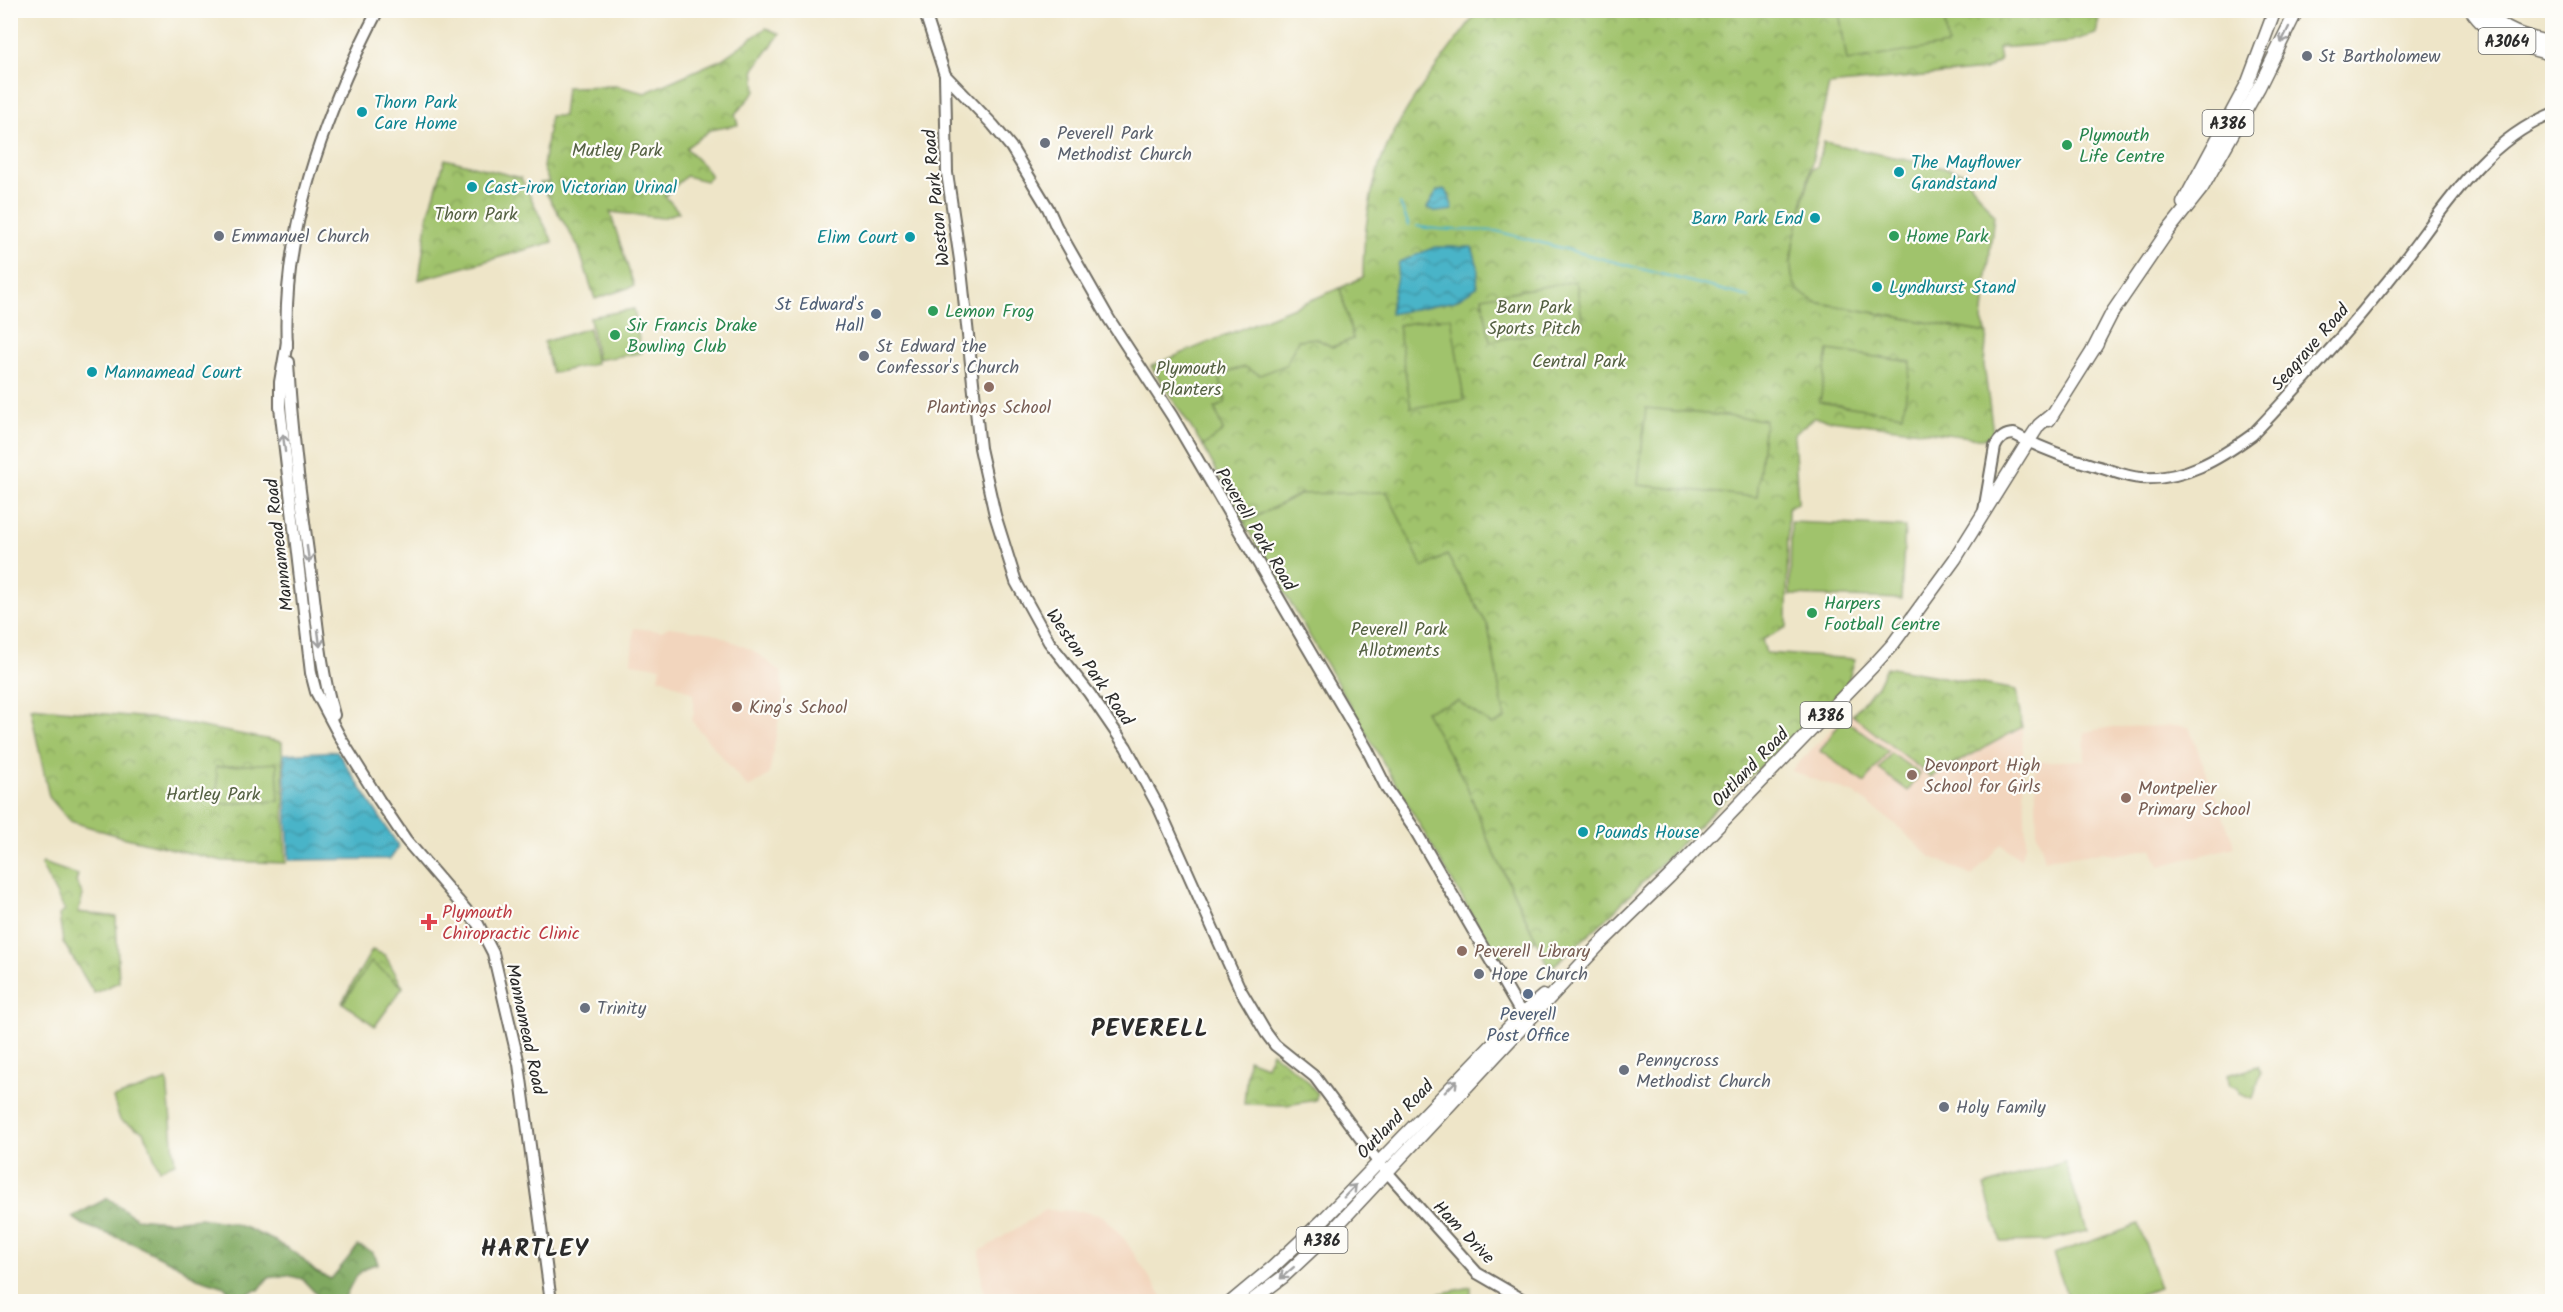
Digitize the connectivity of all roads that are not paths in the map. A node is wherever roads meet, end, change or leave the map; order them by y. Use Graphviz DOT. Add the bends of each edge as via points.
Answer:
graph roads {
  1 [pos="378,10"];
  2 [pos="924,10"];
  3 [pos="2268,10"];
  4 [pos="2276,10"];
  5 [pos="2297,10"];
  6 [pos="2471,10"];
  7 [pos="2485,10"];
  8 [pos="2266,35"];
  9 [pos="2553,43"];
  10 [pos="2553,54"];
  11 [pos="943,70"];
  12 [pos="2553,114"];
  13 [pos="2169,231"];
  14 [pos="2031,444"];
  15 [pos="1983,514"];
  16 [pos="1524,1018"];
  17 [pos="1378,1162"];
  18 [pos="1388,1171"];
  19 [pos="551,1302"];
  20 [pos="1231,1302"];
  21 [pos="1250,1302"];
  22 [pos="1527,1302"];
  1 -- 19 [label="street, Mannamead Road" via="327,122 298,218 290,274 280,408 298,521 311,673 316,692 341,739 406,840 478,924 494,953 519,1064"];
  2 -- 11 [label="street"];
  3 -- 8 [label="main road, Outland Road / A386"];
  4 -- 8 [label="main road, Outland Road / A386"];
  5 -- 13 [label="main road, Outland Road / A386, one-way" via="2202,188"];
  6 -- 10 [label="main road, A3064" via="2501,39"];
  7 -- 9 [label="main road, A3064" via="2506,30"];
  8 -- 13 [label="main road, Outland Road / A386" via="2248,82"];
  11 -- 16 [label="street, Peverell Park Road" via="1002,134 1039,192 1109,319 1172,416"];
  11 -- 17 [label="street, Weston Park Road" via="947,173 980,448 995,515 1017,582 1049,642 1126,747 1158,806 1240,989 1266,1033 1315,1077"];
  12 -- 14 [label="street, Seagrave Road" via="2526,127 2480,165 2360,315 2259,428 2230,451 2181,474 2139,478 2062,457"];
  13 -- 14 [label="main road, Outland Road / A386" via="2045,430"];
  14 -- 15 [label="main road, Outland Road / A386" via="2007,485"];
  14 -- 15 [label="street, Seagrave Road" via="2014,434 1999,440"];
  15 -- 16 [label="main road, Outland Road / A386" via="1930,593 1873,666 1585,961"];
  17 -- 16 [label="main road, Outland Road / A386, one-way"];
  16 -- 18 [label="main road, Outland Road / A386"];
  17 -- 18 [label="street, Weston Park Road"];
  20 -- 17 [label="main road, Outland Road / A386, one-way" via="1324,1219"];
  18 -- 21 [label="main road, Outland Road / A386, one-way" via="1332,1231"];
  18 -- 22 [label="street, Ham Drive" via="1477,1273"];
}
